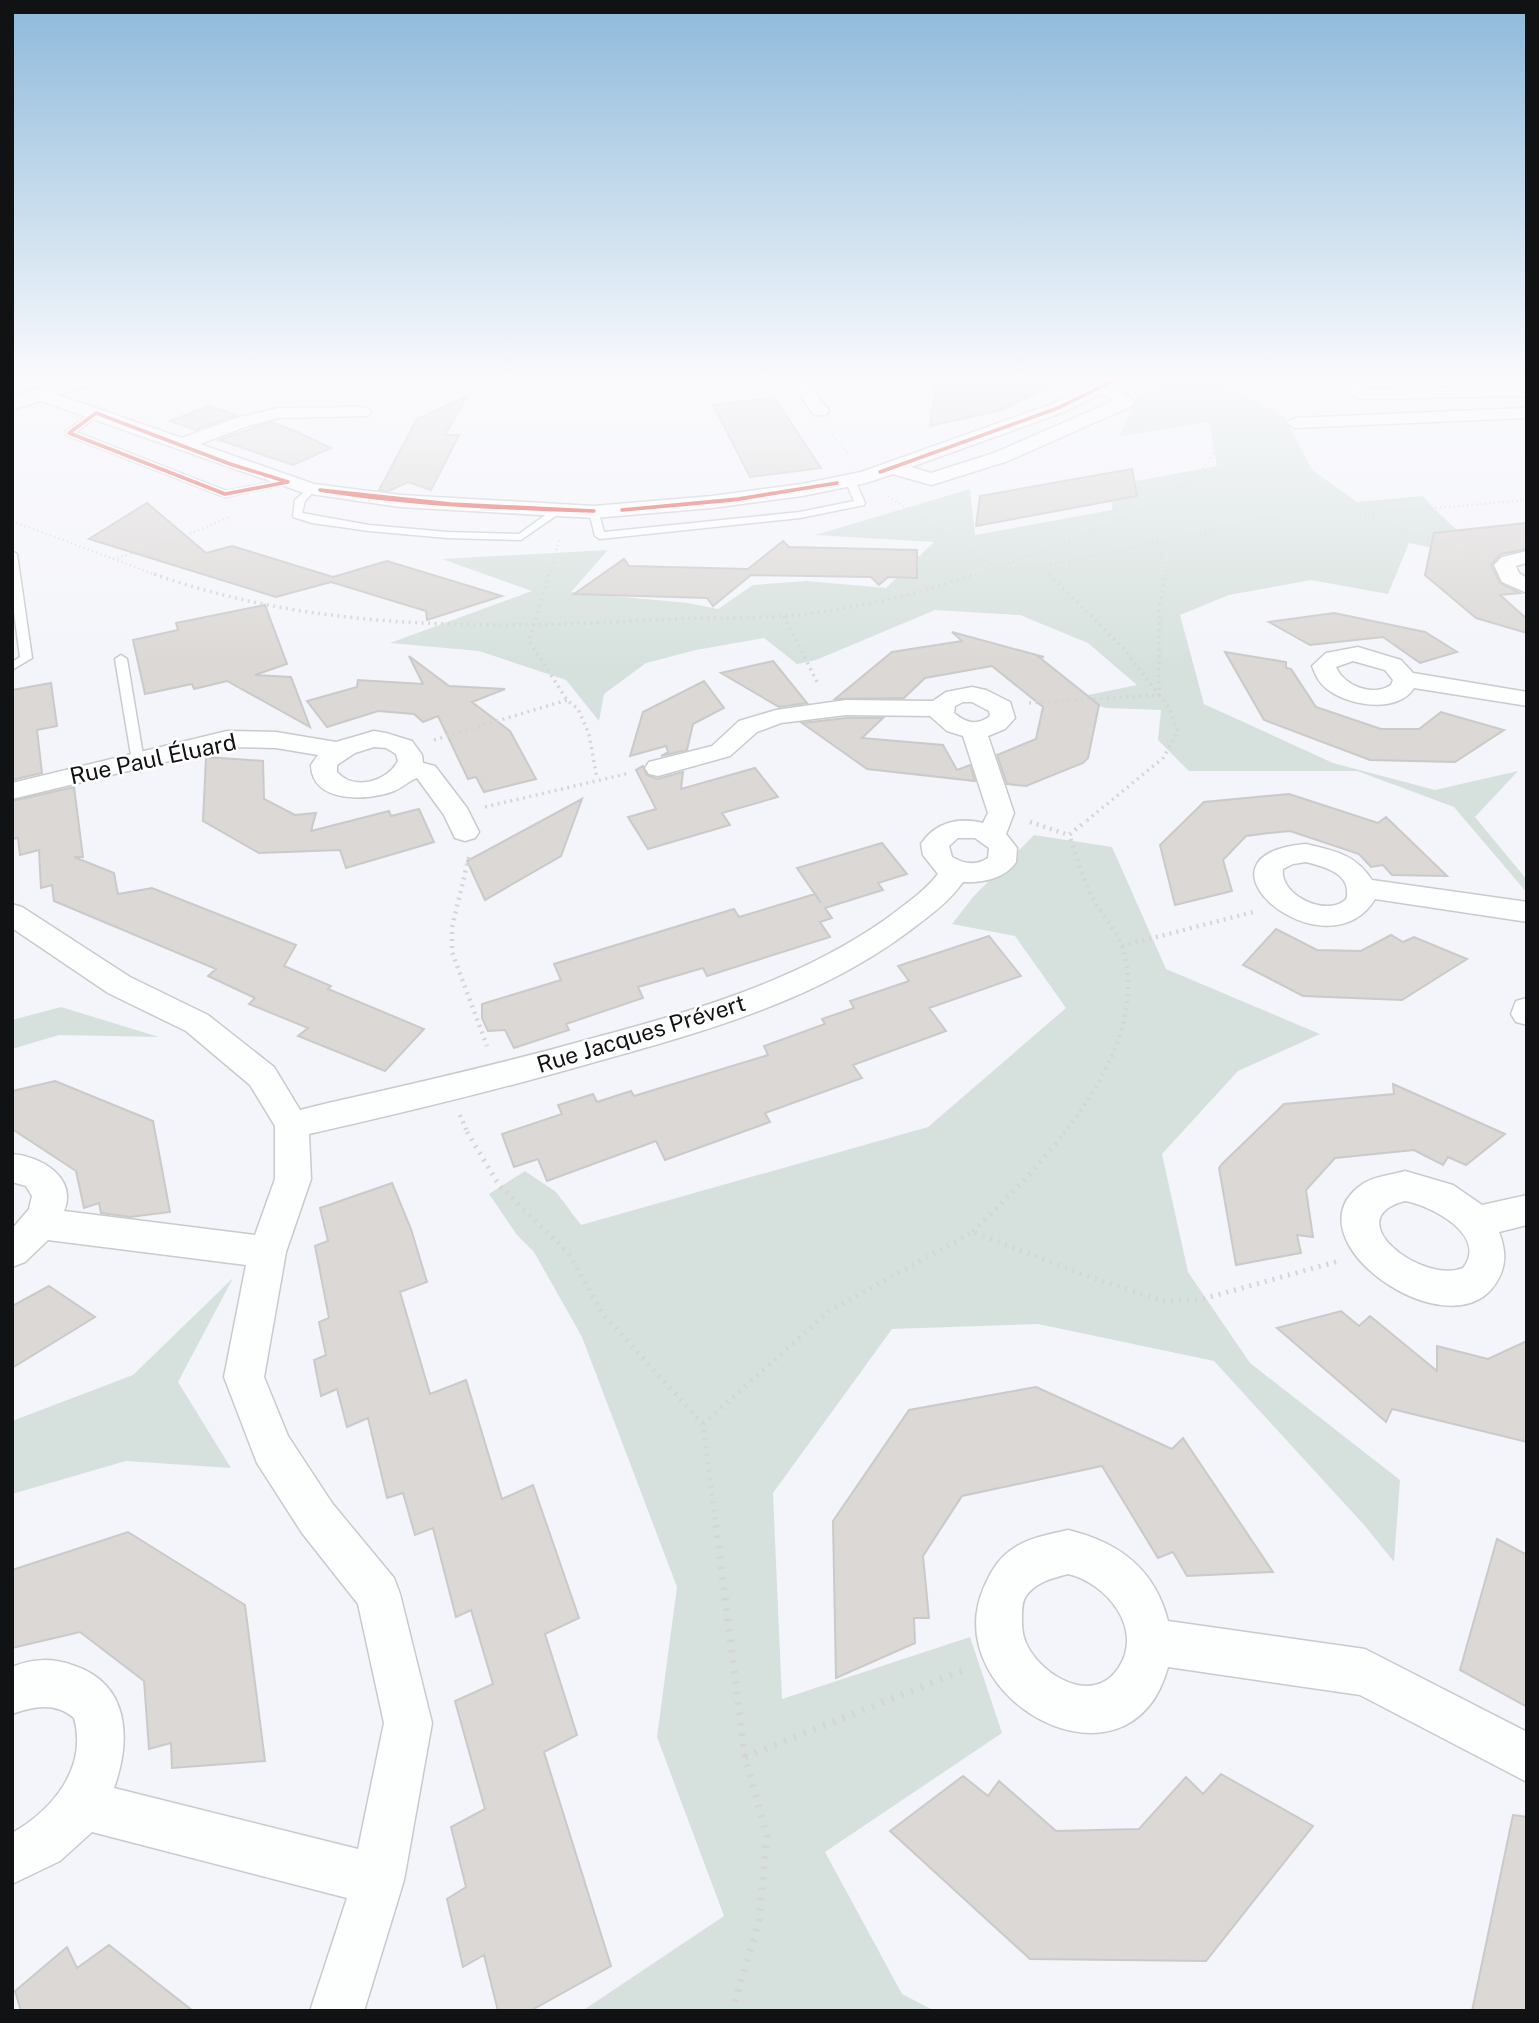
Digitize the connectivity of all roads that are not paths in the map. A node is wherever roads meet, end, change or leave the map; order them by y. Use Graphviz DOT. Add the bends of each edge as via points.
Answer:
graph roads {
  1 [pos="175,474"];
  2 [pos="268,474"];
  3 [pos="870,474"];
  4 [pos="917,474"];
  5 [pos="943,474"];
  6 [pos="289,482"];
  7 [pos="311,489"];
  8 [pos="566,510"];
  9 [pos="12,554"];
  10 [pos="1527,557"];
  11 [pos="1527,587"];
  12 [pos="121,659"];
  13 [pos="12,667"];
  14 [pos="1405,679"];
  15 [pos="1527,699"];
  16 [pos="941,709"];
  17 [pos="973,730"];
  18 [pos="337,751"];
  19 [pos="407,758"];
  20 [pos="138,761"];
  21 [pos="658,768"];
  22 [pos="12,791"];
  23 [pos="461,823"];
  24 [pos="996,824"];
  25 [pos="955,871"];
  26 [pos="1364,888"];
  27 [pos="1527,912"];
  28 [pos="12,914"];
  29 [pos="1527,1009"];
  30 [pos="1527,1014"];
  31 [pos="292,1125"];
  32 [pos="12,1168"];
  33 [pos="1527,1210"];
  34 [pos="1476,1222"];
  35 [pos="41,1224"];
  36 [pos="12,1251"];
  37 [pos="267,1252"];
  38 [pos="1150,1641"];
  39 [pos="12,1691"];
  40 [pos="1527,1758"];
  41 [pos="81,1804"];
  42 [pos="12,1859"];
  43 [pos="378,1880"];
  44 [pos="337,2011"];
  1 -- 6 [label="lane" via="225,494"];
  2 -- 6 [label="street"];
  3 -- 8 [label="street" via="802,490 712,502 594,512"];
  4 -- 5 [label="street" via="931,478"];
  6 -- 7 [label="street"];
  7 -- 8 [label="street" via="400,501"];
  7 -- 8 [label="lane" via="300,500 298,515 447,536 521,537"];
  9 -- 13 [label="lane" via="26,657"];
  10 -- 11 [label="street" via="1505,565 1510,577"];
  12 -- 20 [label="lane"];
  14 -- 15 [label="street"];
  16 -- 17 [label="street" via="946,721"];
  16 -- 17 [label="street" via="948,699 966,695 986,698 1001,707 999,723"];
  16 -- 21 [label="street" via="830,709 750,725 723,751"];
  17 -- 24 [label="street"];
  18 -- 19 [label="street" via="374,739 398,743"];
  18 -- 19 [label="street" via="325,766 325,774 339,786 364,790 391,782"];
  18 -- 20 [label="street, Rue Paul Éluard" via="276,740 227,739"];
  19 -- 23 [label="street" via="426,772"];
  20 -- 22 [label="street, Rue Paul Éluard"];
  24 -- 25 [label="street" via="1002,862 988,871"];
  24 -- 25 [label="street" via="958,829 940,837 935,844 938,859"];
  25 -- 31 [label="street, Rue Jacques Prévert" via="945,888 887,934 810,978 719,1015 451,1089"];
  26 -- 26 [label="street" via="1358,906 1341,914 1318,914 1287,903 1268,884 1267,874 1279,858 1313,854 1336,861 1359,878"];
  26 -- 27 [label="street"];
  28 -- 31 [label="street" via="119,985 197,1023 262,1076"];
  29 -- 30 [label="street"];
  31 -- 37 [label="street" via="293,1179"];
  32 -- 35 [label="street" via="33,1172 44,1181 48,1209"];
  33 -- 34 [label="street"];
  34 -- 34 [label="street" via="1488,1257 1483,1272 1471,1283 1453,1289 1431,1288 1388,1268 1372,1252 1360,1220 1373,1195 1405,1186 1434,1193 1462,1208"];
  35 -- 36 [label="street"];
  35 -- 37 [label="street"];
  37 -- 43 [label="street" via="244,1377 272,1449 317,1518 378,1594 408,1723"];
  38 -- 38 [label="street" via="1146,1667 1135,1688 1117,1704 1092,1711 1066,1709 1041,1696 1020,1677 998,1627 1000,1602 1009,1579 1024,1563 1045,1554 1068,1552 1092,1558 1114,1571 1133,1591 1145,1615"];
  38 -- 40 [label="street" via="1364,1672"];
  39 -- 41 [label="street" via="46,1682 70,1686 89,1698 100,1718 103,1745 96,1774"];
  41 -- 42 [label="street" via="59,1830 31,1852"];
  41 -- 43 [label="street"];
  43 -- 44 [label="street"];
}
